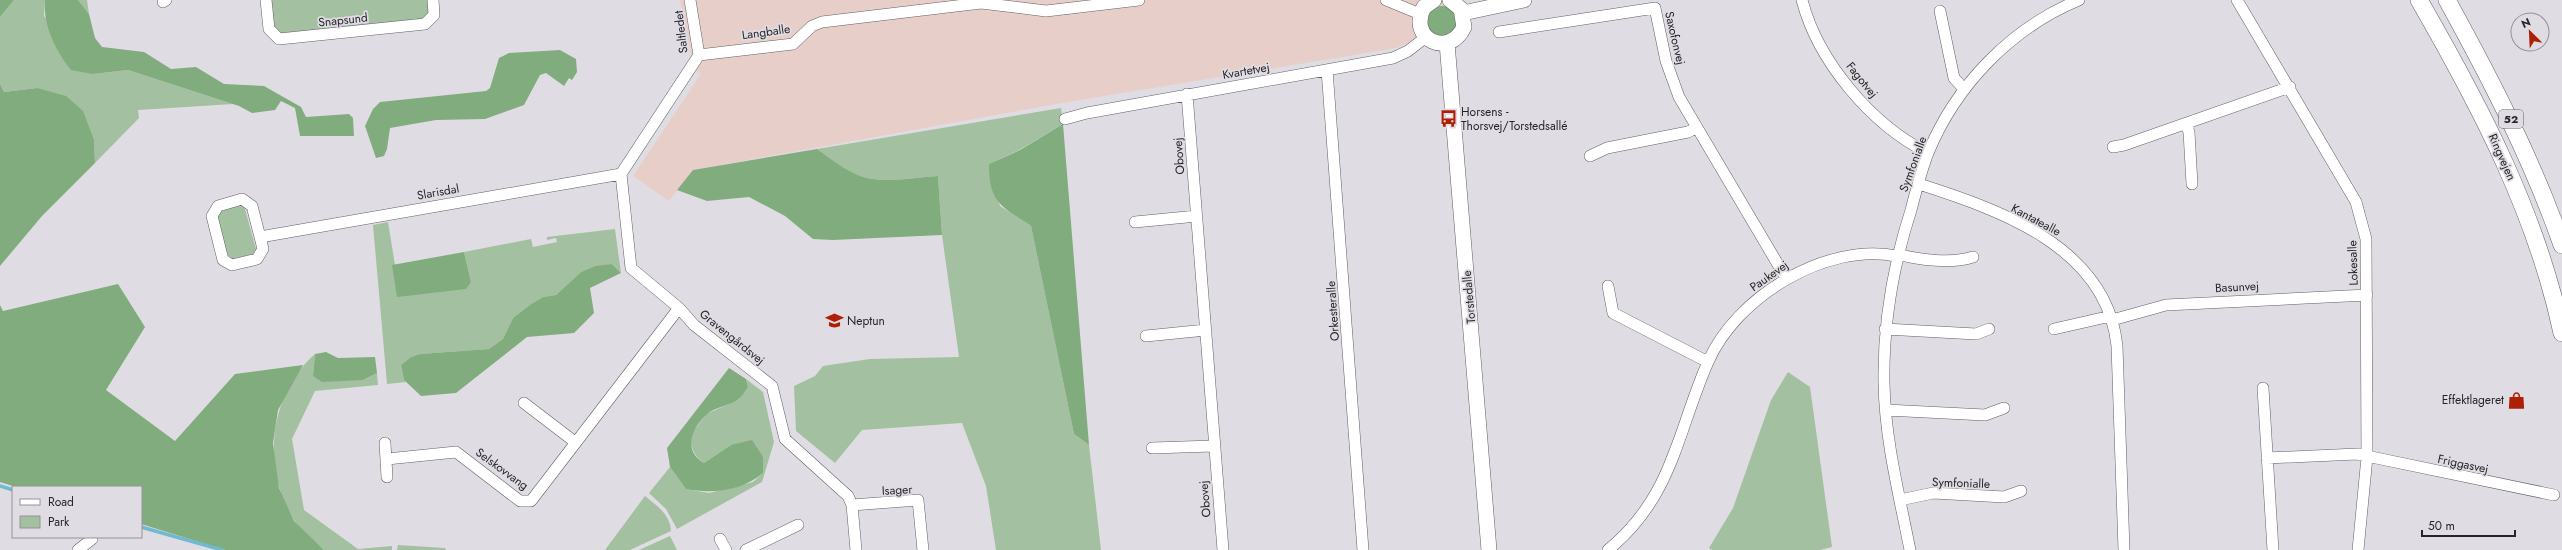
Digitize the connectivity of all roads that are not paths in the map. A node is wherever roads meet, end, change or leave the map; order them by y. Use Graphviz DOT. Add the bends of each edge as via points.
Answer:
graph roads {
  1 [pos="266,0"];
  2 [pos="433,0"];
  3 [pos="690,0"];
  4 [pos="1140,0"];
  5 [pos="1386,0"];
  6 [pos="1434,0"];
  7 [pos="1450,0"];
  8 [pos="1524,0"];
  9 [pos="1802,0"];
  10 [pos="2079,0"];
  11 [pos="2237,0"];
  12 [pos="2419,0"];
  13 [pos="2447,0"];
  14 [pos="1940,11"];
  15 [pos="1463,13"];
  16 [pos="1420,14"];
  17 [pos="1499,32"];
  18 [pos="1426,37"];
  19 [pos="1447,43"];
  20 [pos="699,55"];
  21 [pos="1327,70"];
  22 [pos="2290,87"];
  23 [pos="1964,89"];
  24 [pos="1187,94"];
  25 [pos="1065,119"];
  26 [pos="2186,124"];
  27 [pos="1696,128"];
  28 [pos="2113,147"];
  29 [pos="1928,153"];
  30 [pos="1590,156"];
  31 [pos="621,174"];
  32 [pos="1919,184"];
  33 [pos="2192,184"];
  34 [pos="1197,216"];
  35 [pos="1135,222"];
  36 [pos="260,237"];
  37 [pos="2562,245"];
  38 [pos="1897,255"];
  39 [pos="1974,257"];
  40 [pos="1786,278"];
  41 [pos="1608,286"];
  42 [pos="2366,295"];
  43 [pos="679,308"];
  44 [pos="2111,318"];
  45 [pos="2561,327"];
  46 [pos="1885,329"];
  47 [pos="1989,329"];
  48 [pos="2054,329"];
  49 [pos="1206,330"];
  50 [pos="1146,336"];
  51 [pos="1708,362"];
  52 [pos="2263,388"];
  53 [pos="524,403"];
  54 [pos="2004,408"];
  55 [pos="1886,410"];
  56 [pos="385,442"];
  57 [pos="575,442"];
  58 [pos="1213,446"];
  59 [pos="1152,448"];
  60 [pos="2367,457"];
  61 [pos="2267,458"];
  62 [pos="386,459"];
  63 [pos="386,477"];
  64 [pos="2021,491"];
  65 [pos="2554,495"];
  66 [pos="1900,500"];
  67 [pos="852,505"];
  68 [pos="798,525"];
  69 [pos="92,539"];
  70 [pos="720,539"];
  71 [pos="1612,549"];
  72 [pos="78,550"];
  73 [pos="726,550"];
  74 [pos="746,550"];
  75 [pos="856,550"];
  76 [pos="923,550"];
  77 [pos="1222,550"];
  78 [pos="1363,550"];
  79 [pos="1489,550"];
  80 [pos="1910,550"];
  81 [pos="2124,550"];
  82 [pos="2273,550"];
  83 [pos="2358,550"];
  1 -- 2 [label="street, Snapsund" via="269,29 279,39 425,24 434,14"];
  3 -- 20 [label="street, Saltledet"];
  4 -- 20 [label="street, Langballe" via="1046,11 981,3 822,22 812,26 793,44"];
  5 -- 16 [label="street"];
  6 -- 16 [label="street" via="1427,4"];
  7 -- 15 [label="street" via="1458,5"];
  8 -- 15 [label="street"];
  9 -- 29 [label="street, Fagotvej" via="1808,19 1826,53 1860,100 1893,132"];
  10 -- 23 [label="street, Symfonialle" via="2024,31 2000,50"];
  11 -- 22 [label="street, Lokesalle"];
  12 -- 45 [label="main road, Ringvejen / 52" via="2499,147 2539,250"];
  13 -- 37 [label="main road, Ringvejen / 52" via="2504,104 2526,152"];
  14 -- 23 [label="street" via="1954,78"];
  15 -- 19 [label="street" via="1462,31"];
  16 -- 18 [label="street" via="1419,25"];
  17 -- 27 [label="street, Saxofonvej" via="1655,8 1663,49 1673,81"];
  18 -- 19 [label="street" via="1439,44"];
  18 -- 21 [label="street, Kvartetvej" via="1397,56"];
  19 -- 79 [label="street, Torstedalle"];
  20 -- 31 [label="street, Saltledet"];
  21 -- 24 [label="street, Kvartetvej"];
  21 -- 78 [label="street, Orkesteralle"];
  22 -- 26 [label="street"];
  22 -- 42 [label="street, Lokesalle" via="2356,202 2366,239"];
  23 -- 29 [label="street, Symfonialle"];
  24 -- 25 [label="street, Kvartetvej"];
  24 -- 34 [label="street, Obovej"];
  26 -- 28 [label="street"];
  26 -- 33 [label="street" via="2189,132"];
  27 -- 30 [label="street" via="1688,132 1607,148"];
  27 -- 40 [label="street, Saxofonvej"];
  29 -- 32 [label="street, Symfonialle"];
  31 -- 36 [label="street, Slarisdal"];
  31 -- 43 [label="street, Gravengårdsvej" via="631,268"];
  32 -- 38 [label="street, Symfonialle"];
  32 -- 44 [label="street, Kantatealle" via="1986,209 2034,231 2062,249 2091,278"];
  34 -- 35 [label="street"];
  34 -- 49 [label="street, Obovej"];
  36 -- 36 [label="street" via="252,206 242,199 218,206 212,216 223,260 232,265 257,259 263,249"];
  38 -- 39 [label="street" via="1961,261"];
  38 -- 40 [label="street, Paukevej" via="1870,254 1843,258 1819,264"];
  38 -- 46 [label="street, Symfonialle"];
  40 -- 51 [label="street, Paukevej" via="1738,318"];
  41 -- 51 [label="street" via="1613,312"];
  42 -- 44 [label="street, Basunvej" via="2166,305"];
  42 -- 60 [label="street, Lokesalle"];
  43 -- 57 [label="street, Selskovvang"];
  43 -- 67 [label="street, Gravengårdsvej" via="694,325 772,386 784,439 848,496"];
  44 -- 48 [label="street"];
  44 -- 81 [label="street, Kantatealle" via="2116,346"];
  46 -- 47 [label="street" via="1976,334"];
  46 -- 55 [label="street, Symfonialle"];
  49 -- 50 [label="street"];
  49 -- 58 [label="street, Obovej"];
  51 -- 71 [label="street, Paukevej" via="1669,470 1644,511"];
  52 -- 61 [label="street"];
  53 -- 57 [label="street"];
  54 -- 55 [label="street" via="1985,414"];
  55 -- 66 [label="street, Symfonialle" via="1891,458"];
  56 -- 62 [label="street"];
  57 -- 62 [label="street, Selskovvang" via="531,501 520,501 456,452"];
  58 -- 59 [label="street"];
  58 -- 77 [label="street, Obovej"];
  60 -- 61 [label="street" via="2350,454"];
  60 -- 65 [label="street, Friggasvej"];
  60 -- 83 [label="street, Lokesalle"];
  61 -- 82 [label="street"];
  62 -- 63 [label="street"];
  64 -- 66 [label="street, Symfonialle" via="2004,497 1933,493"];
  66 -- 80 [label="street, Symfonialle"];
  67 -- 75 [label="street"];
  67 -- 76 [label="street, Isager" via="918,500"];
  68 -- 74 [label="street"];
  69 -- 72 [label="street"];
  70 -- 73 [label="street"];
}
